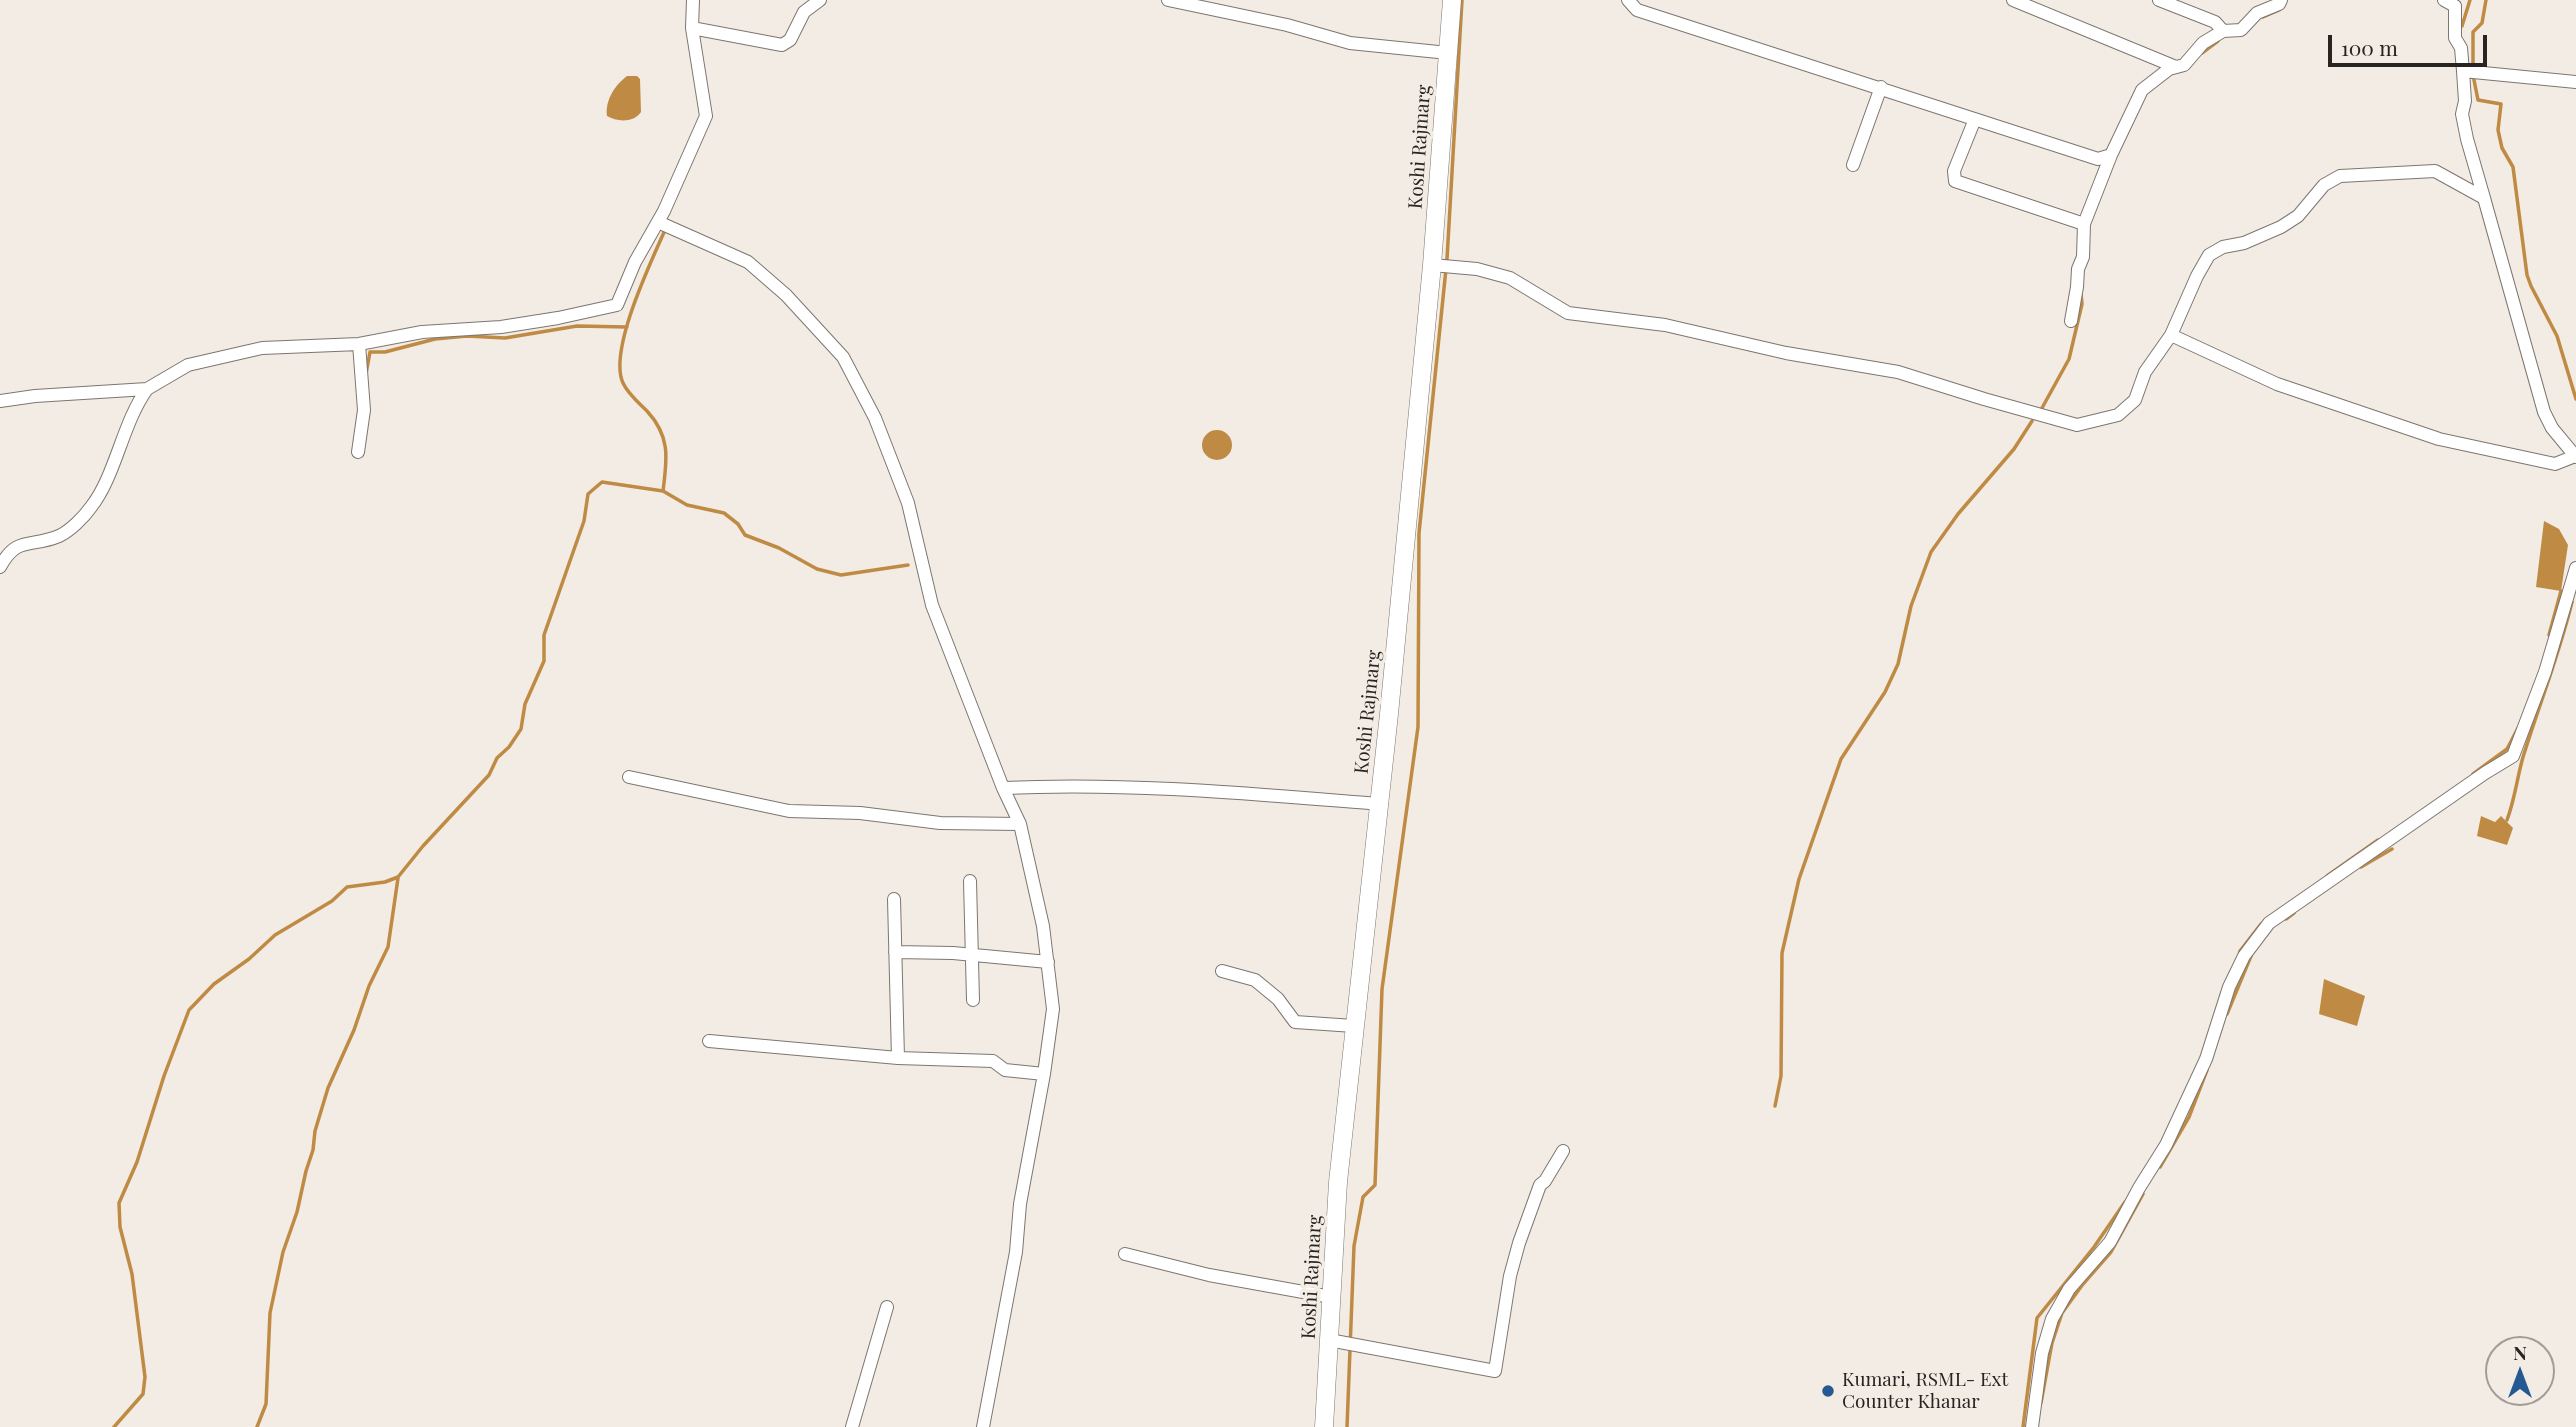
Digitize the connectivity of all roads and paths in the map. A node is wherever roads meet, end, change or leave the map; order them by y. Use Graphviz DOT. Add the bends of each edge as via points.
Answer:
graph roads {
  1 [pos="694,0"];
  2 [pos="820,0"];
  3 [pos="1168,0"];
  4 [pos="1452,0"];
  5 [pos="1628,0"];
  6 [pos="2013,0"];
  7 [pos="2159,0"];
  8 [pos="2281,0"];
  9 [pos="2444,0"];
  10 [pos="692,28"];
  11 [pos="2223,31"];
  12 [pos="1448,52"];
  13 [pos="2176,67"];
  14 [pos="2470,71"];
  15 [pos="2576,82"];
  16 [pos="1881,87"];
  17 [pos="1975,119"];
  18 [pos="2111,155"];
  19 [pos="1853,165"];
  20 [pos="2484,198"];
  21 [pos="658,222"];
  22 [pos="2084,224"];
  23 [pos="1436,265"];
  24 [pos="2071,321"];
  25 [pos="2171,335"];
  26 [pos="359,344"];
  27 [pos="147,389"];
  28 [pos="0,401"];
  29 [pos="358,452"];
  30 [pos="2576,456"];
  31 [pos="0,567"];
  32 [pos="2576,568"];
  33 [pos="629,777"];
  34 [pos="1003,788"];
  35 [pos="1380,804"];
  36 [pos="1020,824"];
  37 [pos="970,881"];
  38 [pos="894,900"];
  39 [pos="895,952"];
  40 [pos="970,954"];
  41 [pos="1048,961"];
  42 [pos="1222,971"];
  43 [pos="973,1000"];
  44 [pos="1354,1026"];
  45 [pos="709,1041"];
  46 [pos="898,1058"];
  47 [pos="1044,1074"];
  48 [pos="1563,1151"];
  49 [pos="1125,1254"];
  50 [pos="1331,1297"];
  51 [pos="887,1307"];
  52 [pos="1329,1340"];
  53 [pos="852,1427"];
  54 [pos="983,1427"];
  55 [pos="1324,1427"];
  56 [pos="2032,1427"];
  1 -- 10 [label="street"];
  2 -- 10 [label="street" via="804,12 790,40 782,45"];
  3 -- 12 [label="street" via="1350,43"];
  4 -- 12 [label="main road, Koshi Rajmarg"];
  5 -- 16 [label="street" via="1637,10"];
  6 -- 13 [label="street"];
  7 -- 11 [label="street" via="2215,22"];
  8 -- 11 [label="street" via="2257,13 2241,30"];
  9 -- 14 [label="street" via="2455,5 2455,38"];
  10 -- 21 [label="street" via="706,116"];
  11 -- 13 [label="street"];
  12 -- 23 [label="main road, Koshi Rajmarg"];
  13 -- 18 [label="street" via="2142,90"];
  14 -- 15 [label="street"];
  14 -- 20 [label="street" via="2462,114"];
  16 -- 17 [label="street"];
  16 -- 19 [label="street"];
  17 -- 18 [label="street" via="2098,159"];
  17 -- 22 [label="street" via="1954,171 1955,181"];
  18 -- 22 [label="street"];
  20 -- 25 [label="street" via="2435,171 2340,176 2324,185 2298,216 2281,227 2209,255"];
  20 -- 30 [label="street" via="2544,412"];
  21 -- 26 [label="street" via="617,304 501,327 422,332"];
  21 -- 34 [label="street" via="748,262 786,295 843,358 876,418 908,503 932,605"];
  22 -- 24 [label="street"];
  23 -- 25 [label="street" via="1510,278 1568,313 1665,325 1898,372 2077,425 2118,415 2135,400 2145,372"];
  23 -- 35 [label="main road, Koshi Rajmarg"];
  25 -- 30 [label="street" via="2277,384 2440,439 2555,464"];
  26 -- 27 [label="street" via="262,348 188,365"];
  26 -- 29 [label="street" via="364,410"];
  27 -- 28 [label="street"];
  27 -- 31 [label="street" via="135,406 92,506 58,536 8,552"];
  32 -- 56 [label="street" via="2514,756 2269,923 2244,956 2206,1059 2166,1145 2110,1242 2069,1289 2052,1320 2042,1353"];
  33 -- 36 [label="street" via="789,811"];
  34 -- 35 [label="street" via="1176,788"];
  34 -- 36 [label="street"];
  35 -- 44 [label="main road, Koshi Rajmarg"];
  36 -- 41 [label="street"];
  37 -- 40 [label="street"];
  38 -- 39 [label="street"];
  39 -- 40 [label="street"];
  39 -- 46 [label="street"];
  40 -- 41 [label="street"];
  40 -- 43 [label="street"];
  41 -- 47 [label="street" via="1053,1009"];
  42 -- 44 [label="street" via="1255,980 1278,999 1295,1022"];
  44 -- 50 [label="main road, Koshi Rajmarg"];
  45 -- 46 [label="street"];
  46 -- 47 [label="street" via="993,1061 1005,1070"];
  47 -- 54 [label="street"];
  48 -- 52 [label="street" via="1540,1185 1518,1243 1495,1371"];
  49 -- 50 [label="street"];
  50 -- 52 [label="main road, Koshi Rajmarg"];
  51 -- 53 [label="street"];
  52 -- 55 [label="main road, Koshi Rajmarg"];
}
